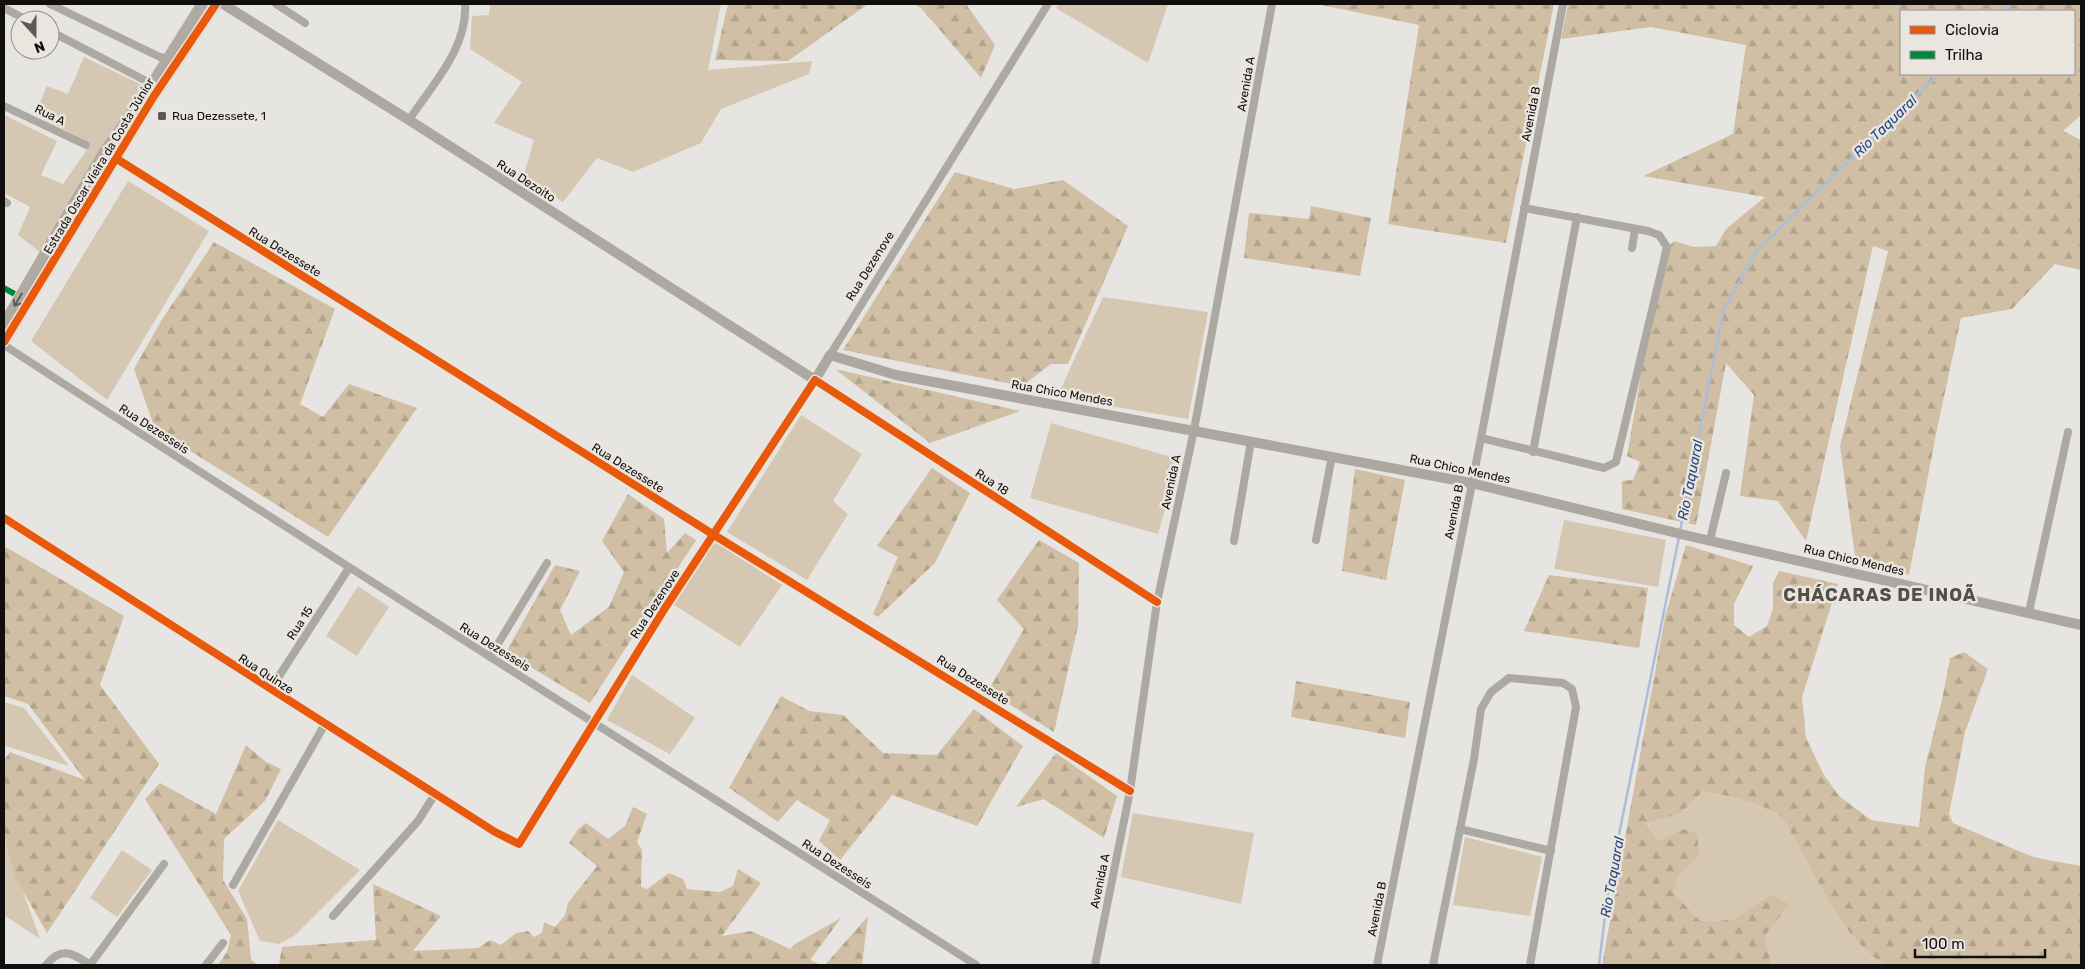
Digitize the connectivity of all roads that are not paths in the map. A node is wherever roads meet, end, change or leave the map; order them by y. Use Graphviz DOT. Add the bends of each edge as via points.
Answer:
graph roads {
  1 [pos="50,4"];
  2 [pos="202,4"];
  3 [pos="216,4"];
  4 [pos="223,4"];
  5 [pos="276,4"];
  6 [pos="465,4"];
  7 [pos="1048,4"];
  8 [pos="1272,4"];
  9 [pos="1563,4"];
  10 [pos="305,23"];
  11 [pos="60,36"];
  12 [pos="166,58"];
  13 [pos="152,84"];
  14 [pos="4,106"];
  15 [pos="408,120"];
  16 [pos="86,145"];
  17 [pos="116,159"];
  18 [pos="1524,208"];
  19 [pos="1577,217"];
  20 [pos="1635,229"];
  21 [pos="1632,248"];
  22 [pos="4,324"];
  23 [pos="4,344"];
  24 [pos="830,355"];
  25 [pos="815,380"];
  26 [pos="1194,430"];
  27 [pos="2068,432"];
  28 [pos="1481,438"];
  29 [pos="1251,441"];
  30 [pos="1533,452"];
  31 [pos="1332,456"];
  32 [pos="1726,472"];
  33 [pos="1471,483"];
  34 [pos="4,518"];
  35 [pos="714,535"];
  36 [pos="1316,540"];
  37 [pos="1710,540"];
  38 [pos="1234,541"];
  39 [pos="547,563"];
  40 [pos="349,568"];
  41 [pos="1157,602"];
  42 [pos="2029,612"];
  43 [pos="2081,625"];
  44 [pos="490,657"];
  45 [pos="270,690"];
  46 [pos="595,722"];
  47 [pos="325,724"];
  48 [pos="1130,791"];
  49 [pos="435,794"];
  50 [pos="1460,829"];
  51 [pos="519,844"];
  52 [pos="1551,851"];
  53 [pos="164,864"];
  54 [pos="233,885"];
  55 [pos="333,916"];
  56 [pos="223,943"];
  57 [pos="46,965"];
  58 [pos="91,965"];
  59 [pos="206,965"];
  60 [pos="976,965"];
  61 [pos="1095,965"];
  62 [pos="1377,965"];
  63 [pos="1433,965"];
  64 [pos="1530,965"];
  1 -- 12 [label="street"];
  2 -- 12 [label="main road, Estrada Oscar Vieira da Costa Júnior"];
  3 -- 17 [label="main road, Estrada Oscar Vieira da Costa Júnior"];
  4 -- 15 [label="main road, Rua Dezoito"];
  5 -- 10 [label="street"];
  6 -- 15 [label="street" via="463,32 453,54"];
  7 -- 24 [label="street, Rua Dezenove"];
  8 -- 26 [label="street, Avenida A"];
  9 -- 18 [label="street, Avenida B"];
  11 -- 13 [label="street"];
  12 -- 13 [label="main road, Estrada Oscar Vieira da Costa Júnior"];
  13 -- 22 [label="main road, Estrada Oscar Vieira da Costa Júnior, one-way" via="103,154"];
  14 -- 16 [label="street, Rua A"];
  15 -- 25 [label="main road, Rua Dezoito"];
  17 -- 23 [label="main road, Estrada Oscar Vieira da Costa Júnior"];
  17 -- 35 [label="street, Rua Dezessete"];
  18 -- 19 [label="street"];
  18 -- 28 [label="street, Avenida B"];
  19 -- 20 [label="street"];
  19 -- 30 [label="street"];
  20 -- 21 [label="street"];
  20 -- 30 [label="street" via="1659,235 1667,248 1616,462 1604,468"];
  23 -- 40 [label="street, Rua Dezesseis"];
  24 -- 25 [label="main road, Rua Dezenove"];
  24 -- 26 [label="main road, Rua Chico Mendes" via="896,375"];
  25 -- 35 [label="street, Rua Dezenove"];
  25 -- 41 [label="street, Rua 18"];
  26 -- 29 [label="main road, Rua Chico Mendes"];
  26 -- 41 [label="street, Avenida A"];
  27 -- 42 [label="street"];
  28 -- 30 [label="street"];
  28 -- 33 [label="street, Avenida B"];
  29 -- 31 [label="main road, Rua Chico Mendes"];
  29 -- 38 [label="street"];
  31 -- 33 [label="main road, Rua Chico Mendes"];
  31 -- 36 [label="street"];
  32 -- 37 [label="street"];
  33 -- 37 [label="main road, Rua Chico Mendes"];
  33 -- 62 [label="street, Avenida B"];
  34 -- 45 [label="street, Rua Quinze"];
  35 -- 46 [label="street, Rua Dezenove"];
  35 -- 48 [label="street, Rua Dezessete"];
  37 -- 42 [label="main road, Rua Chico Mendes"];
  39 -- 44 [label="street"];
  40 -- 44 [label="street, Rua Dezesseis"];
  40 -- 45 [label="street, Rua 15"];
  41 -- 48 [label="street, Avenida A"];
  42 -- 43 [label="main road, Rua Chico Mendes"];
  44 -- 46 [label="street, Rua Dezesseis"];
  45 -- 47 [label="street, Rua Quinze"];
  46 -- 51 [label="street, Rua Dezenove"];
  46 -- 60 [label="street, Rua Dezesseis"];
  47 -- 49 [label="street, Rua Quinze"];
  47 -- 54 [label="street"];
  48 -- 61 [label="street, Avenida A"];
  49 -- 51 [label="street, Rua Quinze"];
  49 -- 55 [label="street" via="418,821"];
  50 -- 52 [label="street"];
  50 -- 52 [label="street" via="1481,709 1491,692 1509,678 1563,683 1572,689 1576,706"];
  50 -- 63 [label="street"];
  52 -- 64 [label="street"];
  53 -- 58 [label="street"];
  56 -- 59 [label="street"];
  57 -- 58 [label="street" via="62,952"];
}
